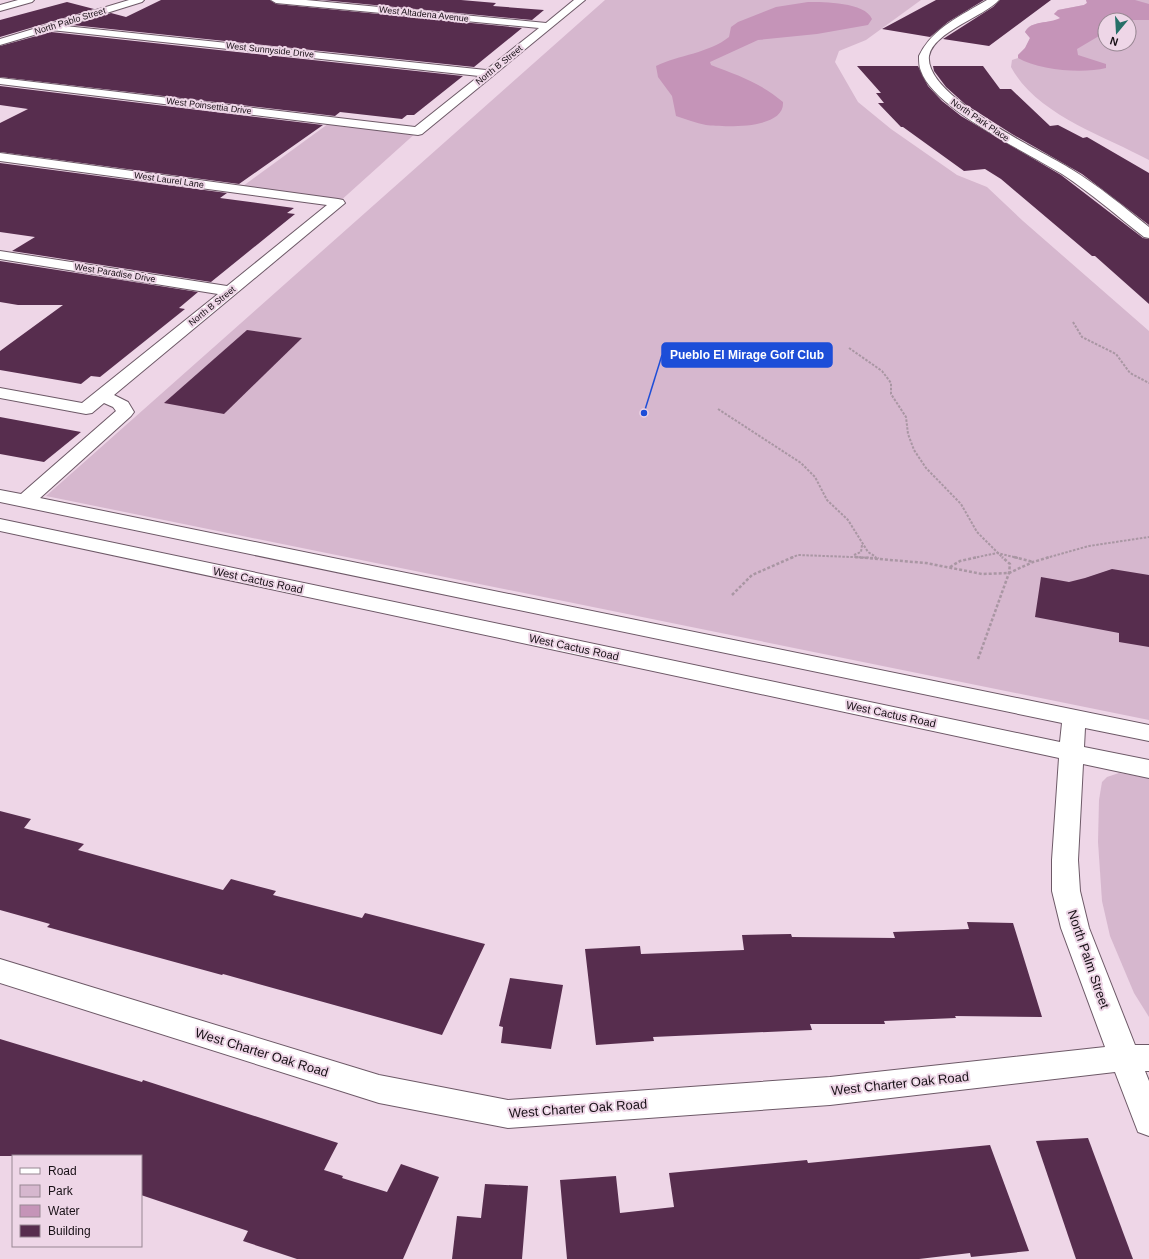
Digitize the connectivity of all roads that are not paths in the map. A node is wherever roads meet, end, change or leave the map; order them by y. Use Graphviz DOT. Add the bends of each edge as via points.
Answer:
graph roads {
  1 [pos="29,0"];
  2 [pos="139,0"];
  3 [pos="276,0"];
  4 [pos="580,0"];
  5 [pos="994,0"];
  6 [pos="100,2"];
  7 [pos="120,6"];
  8 [pos="0,8"];
  9 [pos="548,26"];
  10 [pos="50,27"];
  11 [pos="0,42"];
  12 [pos="489,74"];
  13 [pos="0,81"];
  14 [pos="418,131"];
  15 [pos="0,157"];
  16 [pos="338,203"];
  17 [pos="1149,234"];
  18 [pos="0,255"];
  19 [pos="230,291"];
  20 [pos="0,393"];
  21 [pos="101,396"];
  22 [pos="0,496"];
  23 [pos="29,502"];
  24 [pos="2,528"];
  25 [pos="1074,718"];
  26 [pos="1149,733"];
  27 [pos="1071,752"];
  28 [pos="1149,769"];
  29 [pos="0,971"];
  30 [pos="1137,1058"];
  31 [pos="1149,1122"];
  1 -- 8 [label="street"];
  2 -- 7 [label="street, North Pablo Street"];
  3 -- 9 [label="street, West Altadena Avenue"];
  4 -- 9 [label="street, North B Street"];
  5 -- 17 [label="street, North Park Place" via="928,46 923,65 927,74 955,103 996,132 1066,172"];
  6 -- 7 [label="street"];
  7 -- 10 [label="street, North Pablo Street"];
  9 -- 12 [label="street, North B Street"];
  10 -- 11 [label="street, North Pablo Street"];
  10 -- 12 [label="street, West Sunnyside Drive"];
  12 -- 14 [label="street, North B Street"];
  13 -- 14 [label="street, West Poinsettia Drive"];
  15 -- 16 [label="street, West Laurel Lane"];
  16 -- 19 [label="street, North B Street"];
  18 -- 19 [label="street, West Paradise Drive"];
  19 -- 21 [label="street, North B Street"];
  20 -- 21 [label="street, North B Street" via="86,409"];
  21 -- 23 [label="street" via="119,403 125,412"];
  22 -- 23 [label="street"];
  23 -- 24 [label="street"];
  23 -- 25 [label="street"];
  24 -- 27 [label="street, West Cactus Road"];
  25 -- 26 [label="street"];
  25 -- 27 [label="street, North Palm Street"];
  27 -- 28 [label="street, West Cactus Road"];
  27 -- 30 [label="street, North Palm Street" via="1066,891 1075,928"];
  29 -- 30 [label="street, West Charter Oak Road" via="379,1089 508,1114 830,1091"];
  30 -- 31 [label="street, North Palm Street"];
}
